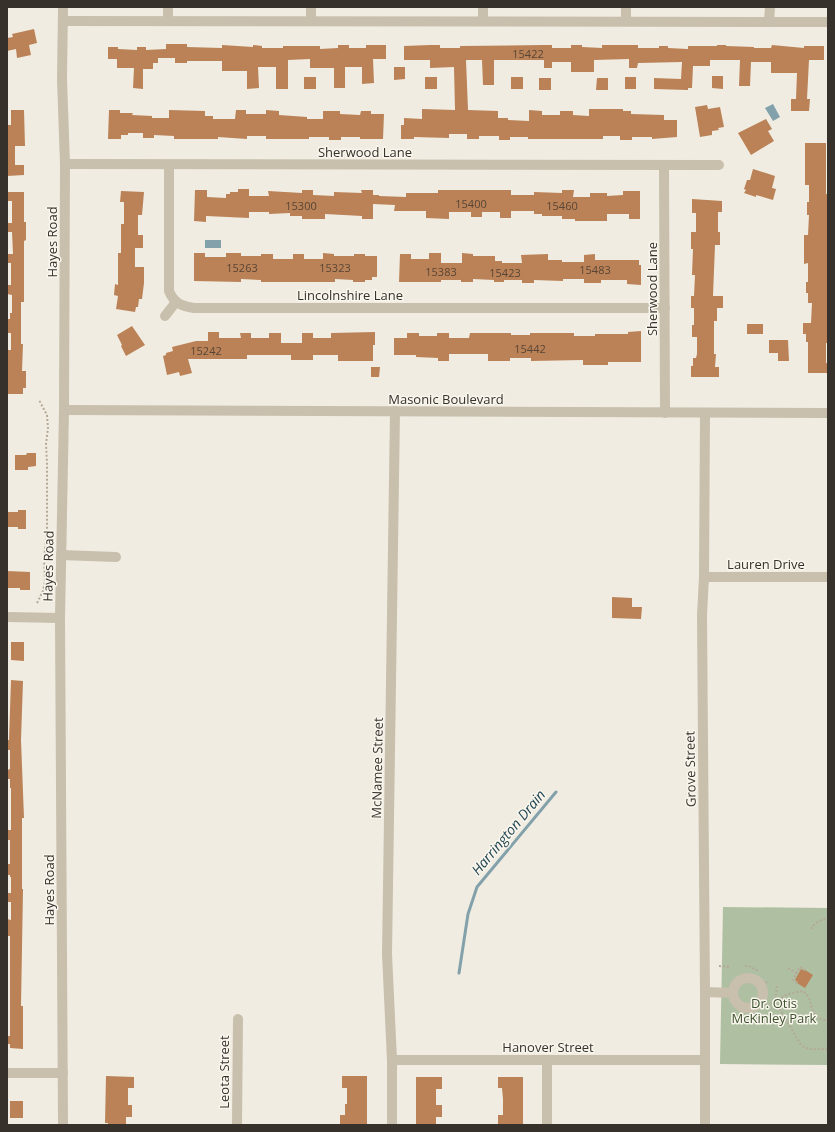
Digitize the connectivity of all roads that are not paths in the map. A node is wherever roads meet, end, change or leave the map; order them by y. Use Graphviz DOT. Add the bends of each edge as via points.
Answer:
graph roads {
  1 [pos="63,7"];
  2 [pos="168,7"];
  3 [pos="311,7"];
  4 [pos="483,7"];
  5 [pos="626,7"];
  6 [pos="770,7"];
  7 [pos="63,20"];
  8 [pos="168,21"];
  9 [pos="311,21"];
  10 [pos="483,21"];
  11 [pos="626,21"];
  12 [pos="769,22"];
  13 [pos="828,22"];
  14 [pos="66,164"];
  15 [pos="169,165"];
  16 [pos="664,165"];
  17 [pos="719,166"];
  18 [pos="176,302"];
  19 [pos="665,308"];
  20 [pos="165,316"];
  21 [pos="64,410"];
  22 [pos="395,411"];
  23 [pos="665,413"];
  24 [pos="705,413"];
  25 [pos="828,413"];
  26 [pos="61,555"];
  27 [pos="116,557"];
  28 [pos="704,576"];
  29 [pos="828,577"];
  30 [pos="7,617"];
  31 [pos="60,618"];
  32 [pos="705,992"];
  33 [pos="733,993"];
  34 [pos="238,1019"];
  35 [pos="392,1060"];
  36 [pos="547,1060"];
  37 [pos="704,1060"];
  38 [pos="7,1073"];
  39 [pos="63,1073"];
  40 [pos="63,1125"];
  41 [pos="237,1125"];
  42 [pos="392,1125"];
  43 [pos="547,1125"];
  44 [pos="705,1125"];
  1 -- 7 [label="street, Hayes Road"];
  2 -- 8 [label="street"];
  3 -- 9 [label="street"];
  4 -- 10 [label="street"];
  5 -- 11 [label="street"];
  6 -- 12 [label="street"];
  7 -- 8 [label="street"];
  7 -- 14 [label="street, Hayes Road" via="62,79"];
  8 -- 9 [label="street"];
  9 -- 10 [label="street"];
  10 -- 11 [label="street"];
  11 -- 12 [label="street"];
  12 -- 13 [label="street"];
  14 -- 15 [label="street, Sherwood Lane"];
  14 -- 21 [label="street, Hayes Road"];
  15 -- 16 [label="street, Sherwood Lane"];
  15 -- 18 [label="street" via="170,291"];
  16 -- 17 [label="street, Sherwood Lane"];
  16 -- 19 [label="street, Sherwood Lane"];
  18 -- 19 [label="street, Lincolnshire Lane" via="184,307 194,308"];
  18 -- 20 [label="street"];
  19 -- 23 [label="street, Sherwood Lane"];
  21 -- 22 [label="street, Masonic Boulevard"];
  21 -- 26 [label="street, Hayes Road"];
  22 -- 23 [label="street, Masonic Boulevard"];
  22 -- 35 [label="street, McNamee Street" via="387,947"];
  23 -- 24 [label="street, Masonic Boulevard"];
  24 -- 25 [label="street, Masonic Boulevard"];
  24 -- 28 [label="street, Grove Street"];
  26 -- 27 [label="street"];
  26 -- 31 [label="street, Hayes Road"];
  28 -- 29 [label="street, Lauren Drive"];
  28 -- 32 [label="street, Grove Street" via="702,615"];
  30 -- 31 [label="street"];
  31 -- 39 [label="street, Hayes Road"];
  32 -- 33 [label="street"];
  32 -- 37 [label="street, Grove Street"];
  34 -- 41 [label="street, Leota Street"];
  35 -- 36 [label="street, Hanover Street"];
  35 -- 42 [label="street, McNamee Street"];
  36 -- 37 [label="street, Hanover Street"];
  36 -- 43 [label="street"];
  37 -- 44 [label="street, Grove Street"];
  38 -- 39 [label="street"];
  39 -- 40 [label="street, Hayes Road"];
}
